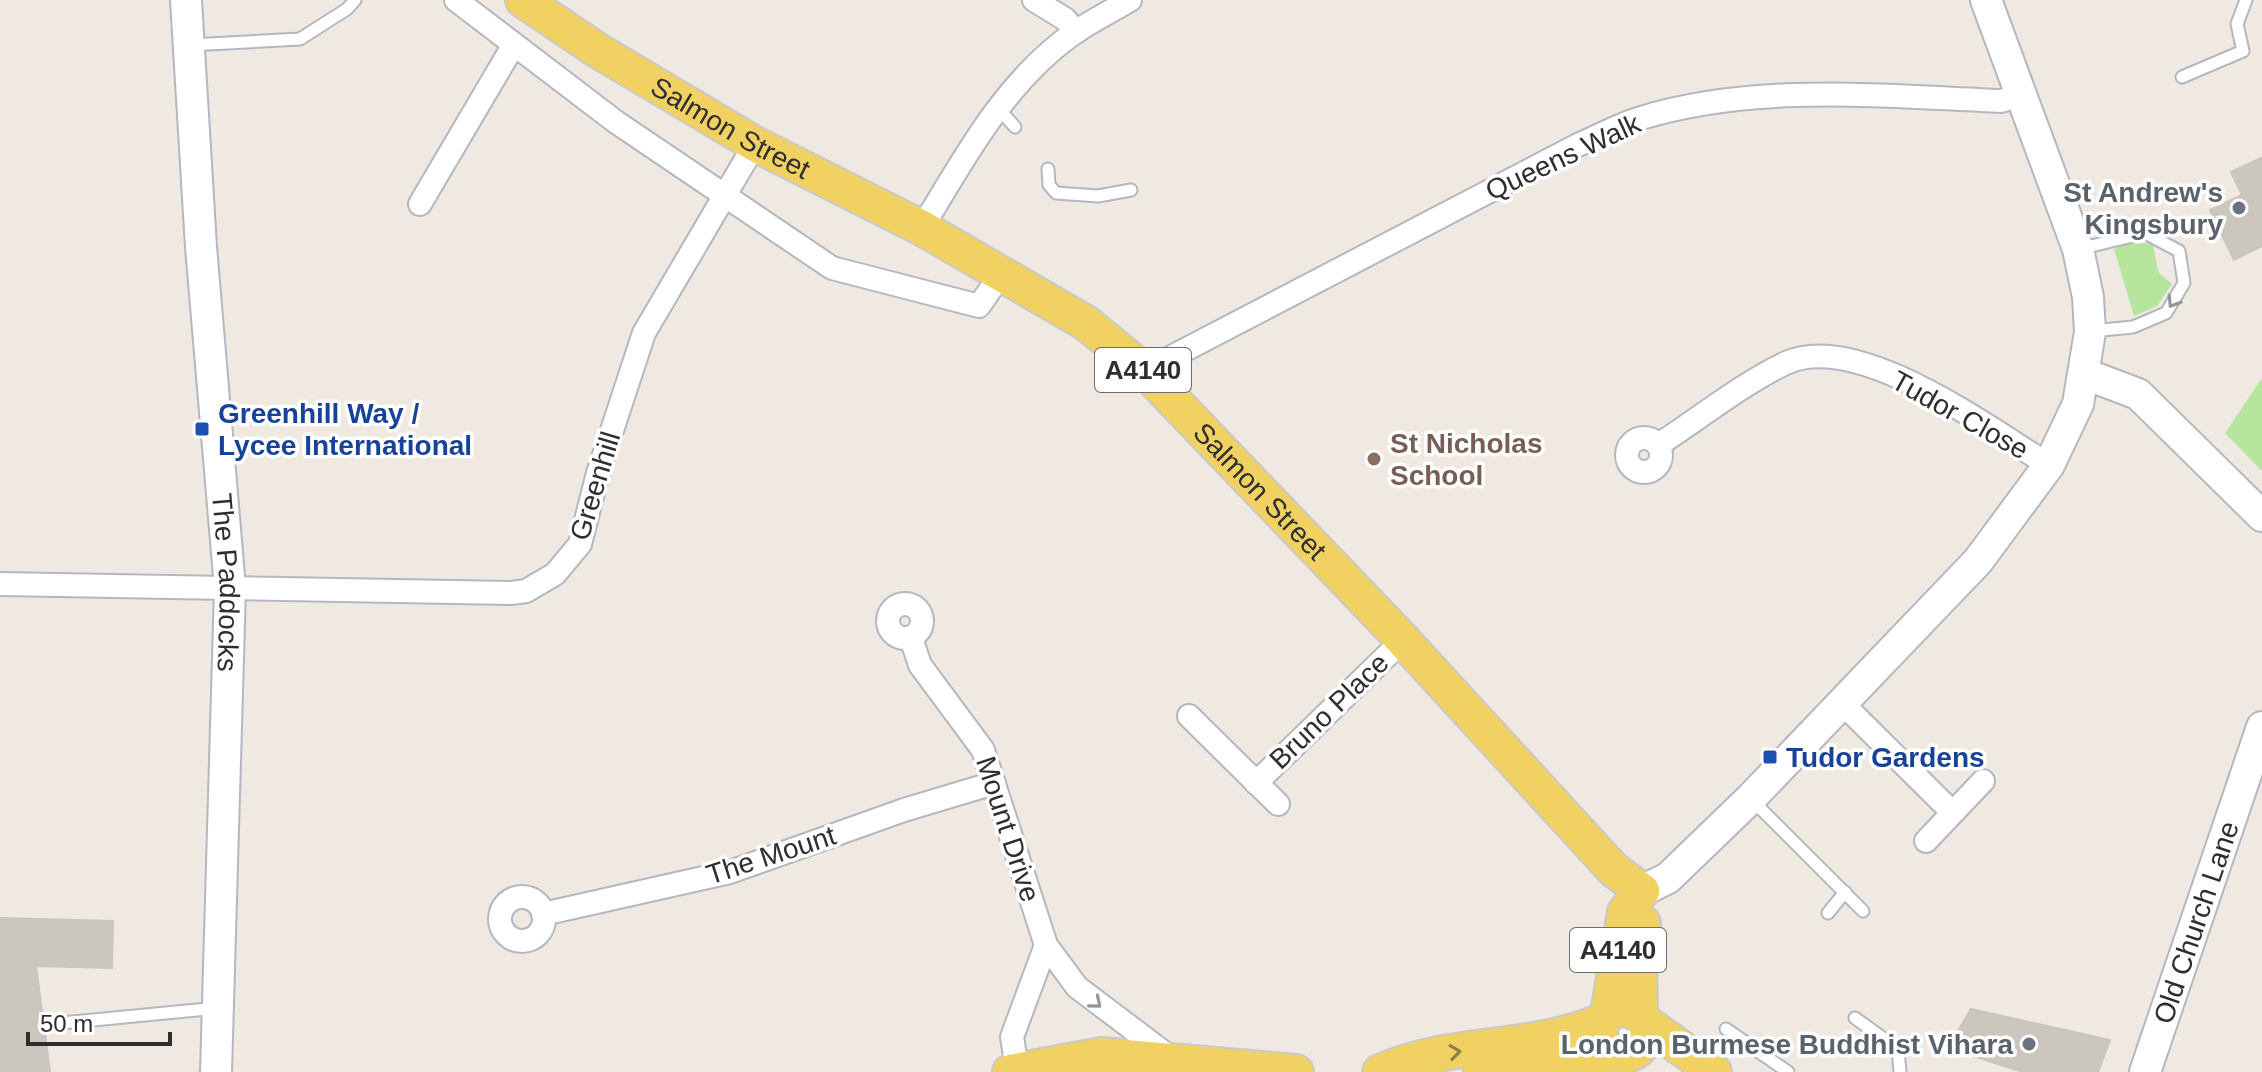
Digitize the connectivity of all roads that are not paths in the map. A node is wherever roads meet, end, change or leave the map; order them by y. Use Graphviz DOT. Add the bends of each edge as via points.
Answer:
graph roads {
  1 [pos="186,0"];
  2 [pos="355,0"];
  3 [pos="456,0"];
  4 [pos="523,0"];
  5 [pos="1034,0"];
  6 [pos="1130,0"];
  7 [pos="1986,0"];
  8 [pos="2246,0"];
  9 [pos="1076,32"];
  10 [pos="189,45"];
  11 [pos="513,46"];
  12 [pos="2182,77"];
  13 [pos="2021,95"];
  14 [pos="999,109"];
  15 [pos="1015,127"];
  16 [pos="755,144"];
  17 [pos="1048,169"];
  18 [pos="1131,190"];
  19 [pos="727,196"];
  20 [pos="420,204"];
  21 [pos="922,228"];
  22 [pos="2078,249"];
  23 [pos="1001,274"];
  24 [pos="2090,332"];
  25 [pos="1147,373"];
  26 [pos="2085,374"];
  27 [pos="1658,445"];
  28 [pos="2049,465"];
  29 [pos="2262,516"];
  30 [pos="0,584"];
  31 [pos="230,588"];
  32 [pos="911,638"];
  33 [pos="1403,640"];
  34 [pos="1842,703"];
  35 [pos="1189,716"];
  36 [pos="2262,727"];
  37 [pos="1983,781"];
  38 [pos="994,783"];
  39 [pos="1256,783"];
  40 [pos="1751,798"];
  41 [pos="1278,804"];
  42 [pos="1952,812"];
  43 [pos="1926,841"];
  44 [pos="1642,891"];
  45 [pos="1845,892"];
  46 [pos="1863,911"];
  47 [pos="1828,913"];
  48 [pos="543,914"];
  49 [pos="1046,945"];
  50 [pos="218,1008"];
  51 [pos="1855,1018"];
  52 [pos="62,1023"];
  53 [pos="1726,1029"];
  54 [pos="1624,1030"];
  55 [pos="1171,1058"];
  56 [pos="1708,1069"];
  57 [pos="1515,1070"];
  58 [pos="1013,1071"];
  59 [pos="216,1072"];
  60 [pos="1296,1072"];
  61 [pos="1380,1072"];
  62 [pos="1481,1072"];
  63 [pos="1788,1072"];
  64 [pos="1900,1072"];
  65 [pos="2145,1072"];
  1 -- 10 [label="main road, The Paddocks"];
  2 -- 10 [label="lane" via="300,39"];
  3 -- 11 [label="street, Salmon Street"];
  4 -- 16 [label="main road, Salmon Street / A4140"];
  5 -- 9 [label="street"];
  6 -- 9 [label="street"];
  7 -- 13 [label="main road"];
  8 -- 12 [label="lane" via="2237,24 2243,51"];
  9 -- 14 [label="street" via="1036,65"];
  10 -- 31 [label="main road, The Paddocks"];
  11 -- 19 [label="street, Salmon Street"];
  11 -- 20 [label="street"];
  13 -- 22 [label="main road"];
  13 -- 25 [label="street, Queens Walk" via="2001,101 1854,95 1722,100 1640,118 1578,145"];
  14 -- 15 [label="lane"];
  14 -- 21 [label="street"];
  16 -- 19 [label="street, Greenhill"];
  16 -- 21 [label="main road, Salmon Street / A4140"];
  17 -- 18 [label="lane" via="1049,185 1056,193 1098,196"];
  19 -- 23 [label="street, Salmon Street" via="832,268 979,306"];
  19 -- 31 [label="street, Greenhill" via="644,333 580,544 555,574 526,591 511,593"];
  21 -- 23 [label="main road, Salmon Street / A4140"];
  22 -- 24 [label="main road"];
  22 -- 24 [label="lane, one-way" via="2145,233 2179,251 2184,283 2166,313 2133,327"];
  23 -- 25 [label="main road, Salmon Street / A4140" via="1086,323"];
  24 -- 26 [label="main road"];
  25 -- 33 [label="main road, Salmon Street / A4140"];
  26 -- 28 [label="main road" via="2078,404"];
  26 -- 29 [label="main road" via="2138,394"];
  27 -- 28 [label="street, Tudor Close" via="1786,363 1811,355 1840,355 1910,381"];
  28 -- 34 [label="main road" via="1978,561"];
  30 -- 31 [label="street, Greenhill"];
  31 -- 50 [label="main road, The Paddocks"];
  32 -- 38 [label="street, Mount Drive" via="920,665 983,750"];
  33 -- 39 [label="street, Bruno Place"];
  33 -- 44 [label="main road, Salmon Street / A4140" via="1613,869"];
  34 -- 40 [label="main road"];
  34 -- 42 [label="street"];
  35 -- 39 [label="street, Bruno Place"];
  36 -- 65 [label="main road, Old Church Lane"];
  37 -- 42 [label="street"];
  38 -- 48 [label="street, The Mount" via="730,872"];
  38 -- 49 [label="street, Mount Drive"];
  39 -- 41 [label="street, Bruno Place"];
  40 -- 44 [label="main road" via="1668,878"];
  40 -- 45 [label="lane"];
  42 -- 43 [label="street"];
  44 -- 54 [label="main road, A4140"];
  45 -- 46 [label="lane"];
  45 -- 47 [label="lane"];
  49 -- 55 [label="street, Mount Drive, one-way" via="1077,987"];
  49 -- 58 [label="street" via="1012,1037"];
  50 -- 52 [label="lane"];
  50 -- 59 [label="main road, The Paddocks"];
  51 -- 64 [label="lane" via="1898,1049"];
  53 -- 63 [label="lane"];
  54 -- 56 [label="main road"];
  54 -- 57 [label="main road" via="1568,1063"];
  61 -- 54 [label="main road, one-way" via="1411,1058"];
  55 -- 58 [label="main road" via="1102,1055"];
  55 -- 60 [label="main road"];
  57 -- 62 [label="main road"];
}
